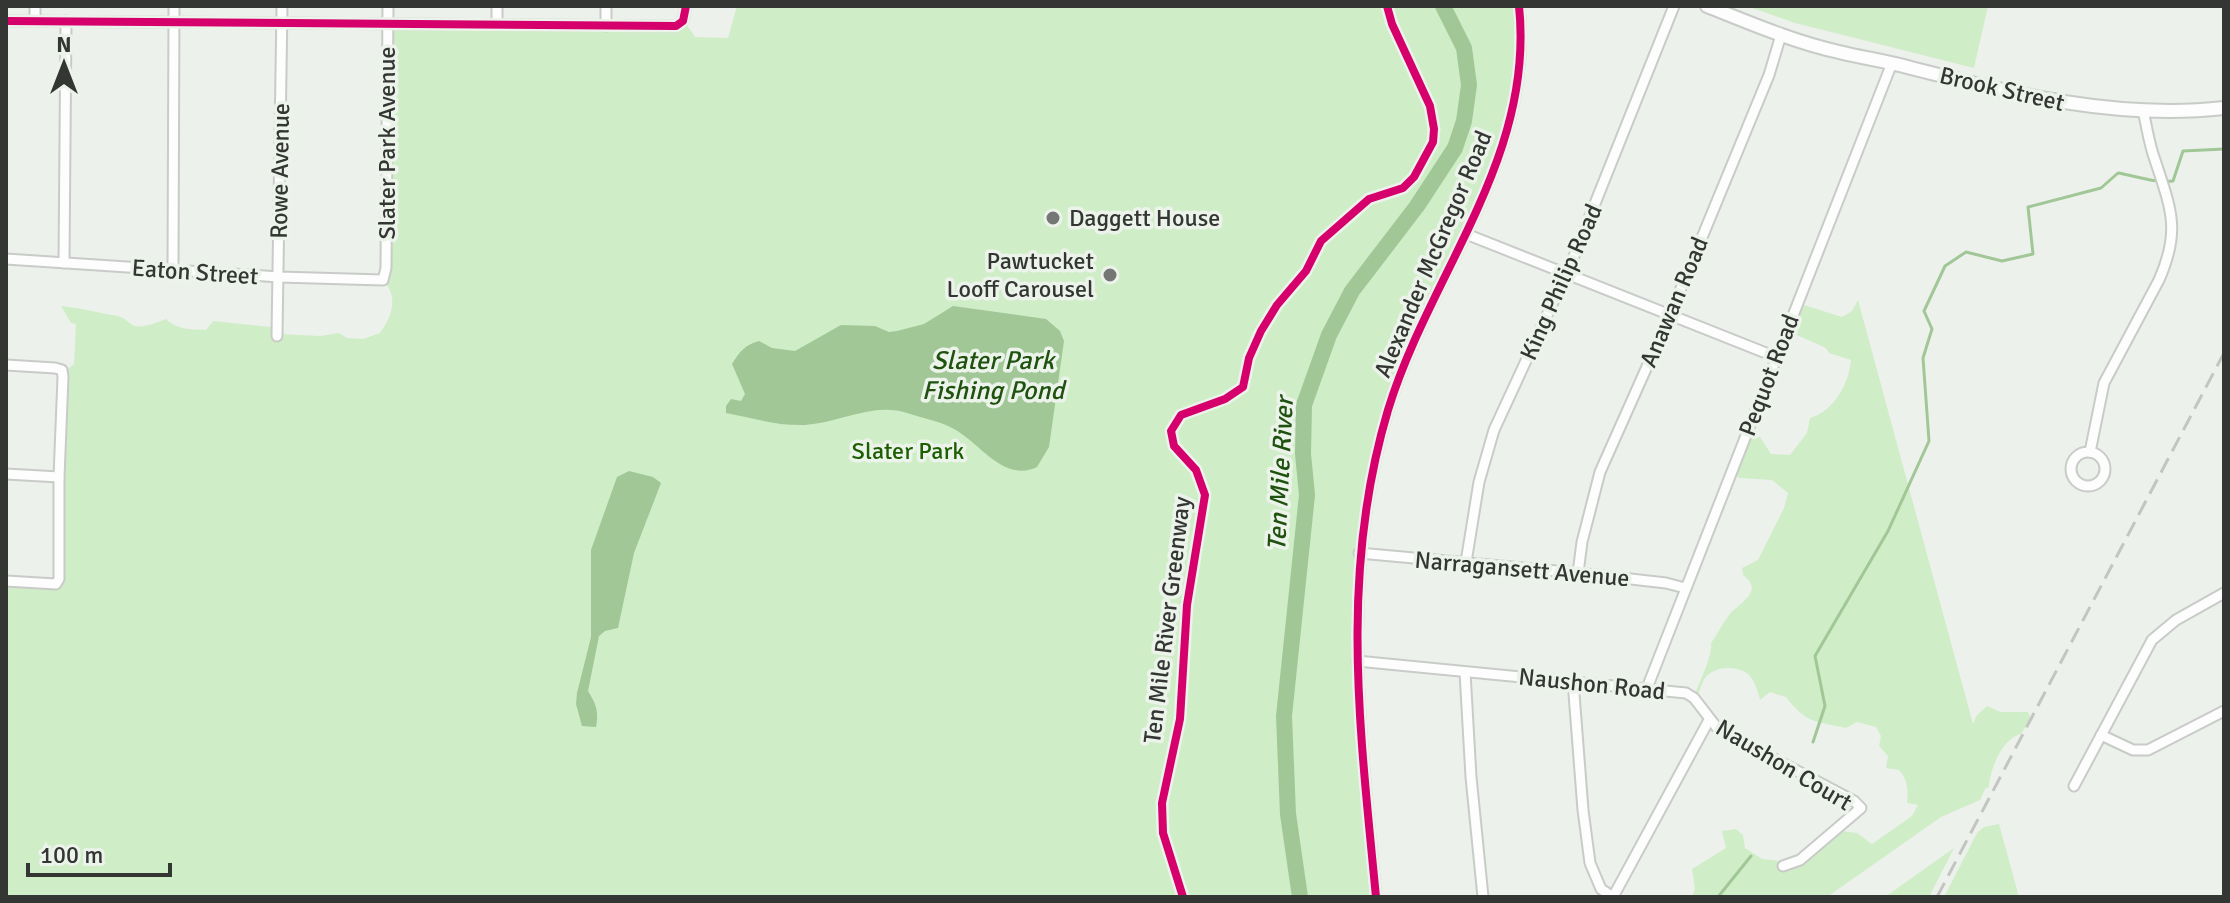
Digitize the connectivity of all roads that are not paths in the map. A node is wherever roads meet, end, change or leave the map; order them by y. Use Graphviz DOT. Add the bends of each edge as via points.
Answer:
graph roads {
  1 [pos="35,6"];
  2 [pos="174,6"];
  3 [pos="282,6"];
  4 [pos="388,6"];
  5 [pos="497,6"];
  6 [pos="606,6"];
  7 [pos="686,6"];
  8 [pos="1519,6"];
  9 [pos="1674,6"];
  10 [pos="1707,6"];
  11 [pos="6,21"];
  12 [pos="35,21"];
  13 [pos="66,21"];
  14 [pos="282,22"];
  15 [pos="174,24"];
  16 [pos="388,24"];
  17 [pos="497,24"];
  18 [pos="606,26"];
  19 [pos="1783,35"];
  20 [pos="1892,63"];
  21 [pos="2224,108"];
  22 [pos="2143,111"];
  23 [pos="1466,234"];
  24 [pos="6,259"];
  25 [pos="64,263"];
  26 [pos="173,270"];
  27 [pos="1566,274"];
  28 [pos="279,277"];
  29 [pos="383,280"];
  30 [pos="1670,315"];
  31 [pos="277,336"];
  32 [pos="1776,357"];
  33 [pos="6,365"];
  34 [pos="2090,452"];
  35 [pos="6,474"];
  36 [pos="59,477"];
  37 [pos="1359,553"];
  38 [pos="1466,562"];
  39 [pos="1578,573"];
  40 [pos="6,581"];
  41 [pos="1685,588"];
  42 [pos="2224,593"];
  43 [pos="1357,661"];
  44 [pos="1465,672"];
  45 [pos="1573,681"];
  46 [pos="1647,688"];
  47 [pos="2224,711"];
  48 [pos="1709,720"];
  49 [pos="2101,735"];
  50 [pos="2074,786"];
  51 [pos="1783,866"];
  52 [pos="1376,897"];
  53 [pos="1483,897"];
  54 [pos="1613,897"];
  1 -- 12 [label="street"];
  2 -- 15 [label="street"];
  3 -- 14 [label="street, Rowe Avenue"];
  4 -- 16 [label="street, Slater Park Avenue"];
  5 -- 17 [label="street"];
  6 -- 18 [label="street"];
  7 -- 18 [label="street" via="680,25"];
  8 -- 23 [label="street, Alexander McGregor Road" via="1519,81 1510,128"];
  9 -- 27 [label="street, King Philip Road"];
  10 -- 19 [label="main road, Brook Street"];
  11 -- 12 [label="street"];
  12 -- 13 [label="street"];
  13 -- 15 [label="street"];
  13 -- 25 [label="street"];
  14 -- 15 [label="street"];
  14 -- 16 [label="street"];
  14 -- 28 [label="street, Rowe Avenue"];
  15 -- 26 [label="street"];
  16 -- 17 [label="street"];
  16 -- 29 [label="street, Slater Park Avenue"];
  17 -- 18 [label="street"];
  19 -- 20 [label="main road, Brook Street"];
  19 -- 30 [label="street, Anawan Road"];
  20 -- 22 [label="main road, Brook Street" via="2085,107"];
  20 -- 32 [label="street, Pequot Road"];
  21 -- 22 [label="main road, Brook Street"];
  22 -- 34 [label="street" via="2173,232 2166,265 2104,383"];
  23 -- 27 [label="street"];
  23 -- 37 [label="street, Alexander McGregor Road" via="1389,406"];
  24 -- 25 [label="street, Eaton Street"];
  25 -- 26 [label="street, Eaton Street"];
  26 -- 28 [label="street, Eaton Street"];
  27 -- 30 [label="street"];
  27 -- 38 [label="street, King Philip Road" via="1494,430"];
  28 -- 29 [label="street, Eaton Street"];
  28 -- 31 [label="street, Rowe Avenue"];
  30 -- 32 [label="street"];
  30 -- 39 [label="street, Anawan Road" via="1600,472"];
  32 -- 41 [label="street, Pequot Road"];
  33 -- 36 [label="street" via="62,370"];
  35 -- 36 [label="street"];
  36 -- 40 [label="street" via="59,579 56,584"];
  37 -- 38 [label="street, Narragansett Avenue"];
  37 -- 43 [label="street, Alexander McGregor Road"];
  38 -- 39 [label="street, Narragansett Avenue"];
  39 -- 41 [label="street, Narragansett Avenue"];
  41 -- 46 [label="street, Pequot Road"];
  42 -- 49 [label="street" via="2152,640"];
  43 -- 44 [label="street, Naushon Road"];
  43 -- 52 [label="street, Alexander McGregor Road"];
  44 -- 45 [label="street, Naushon Road"];
  44 -- 53 [label="street"];
  45 -- 46 [label="street, Naushon Road"];
  45 -- 54 [label="street" via="1590,863 1601,889"];
  46 -- 48 [label="street, Naushon Road" via="1686,693"];
  47 -- 49 [label="street" via="2148,750 2133,750"];
  48 -- 51 [label="street, Naushon Court" via="1861,808 1800,860"];
  48 -- 54 [label="street"];
  49 -- 50 [label="street"];
}
